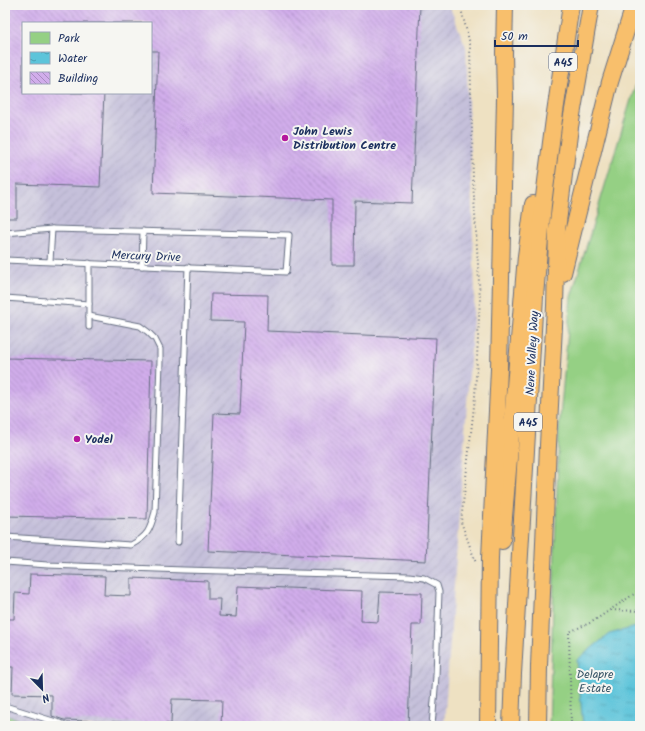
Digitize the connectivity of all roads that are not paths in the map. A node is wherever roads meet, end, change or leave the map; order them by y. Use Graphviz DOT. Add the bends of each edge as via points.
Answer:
graph roads {
  1 [pos="505,5"];
  2 [pos="572,5"];
  3 [pos="591,5"];
  4 [pos="636,5"];
  5 [pos="554,119"];
  6 [pos="52,229"];
  7 [pos="143,231"];
  8 [pos="5,233"];
  9 [pos="5,260"];
  10 [pos="50,262"];
  11 [pos="89,263"];
  12 [pos="142,266"];
  13 [pos="188,268"];
  14 [pos="5,298"];
  15 [pos="89,304"];
  16 [pos="555,306"];
  17 [pos="89,316"];
  18 [pos="89,327"];
  19 [pos="5,537"];
  20 [pos="178,542"];
  21 [pos="5,562"];
  22 [pos="489,672"];
  23 [pos="5,706"];
  24 [pos="69,726"];
  25 [pos="432,726"];
  26 [pos="488,726"];
  27 [pos="511,726"];
  28 [pos="538,726"];
  1 -- 22 [label="highway" via="499,361 490,558"];
  2 -- 5 [label="highway, Nene Valley Way / A45"];
  3 -- 16 [label="highway, Nene Valley Way / A45" via="570,127 558,230"];
  4 -- 16 [label="highway" via="610,82"];
  5 -- 22 [label="highway" via="534,190 526,256"];
  5 -- 27 [label="highway, Nene Valley Way / A45" via="535,296"];
  6 -- 7 [label="lane"];
  6 -- 8 [label="lane"];
  6 -- 10 [label="lane"];
  7 -- 12 [label="lane"];
  7 -- 13 [label="lane, Mercury Drive" via="289,235 286,272"];
  9 -- 10 [label="lane, Mercury Drive"];
  10 -- 11 [label="lane, Mercury Drive"];
  11 -- 12 [label="lane, Mercury Drive"];
  11 -- 15 [label="lane"];
  12 -- 13 [label="lane, Mercury Drive"];
  13 -- 20 [label="lane"];
  14 -- 15 [label="lane"];
  15 -- 17 [label="lane"];
  16 -- 28 [label="highway, Nene Valley Way / A45"];
  17 -- 18 [label="lane"];
  17 -- 19 [label="lane" via="140,326 156,339 160,349 155,512 151,526 147,534 131,545"];
  21 -- 25 [label="lane" via="424,578 437,585 439,592"];
  22 -- 26 [label="highway"];
  23 -- 24 [label="lane"];
}
